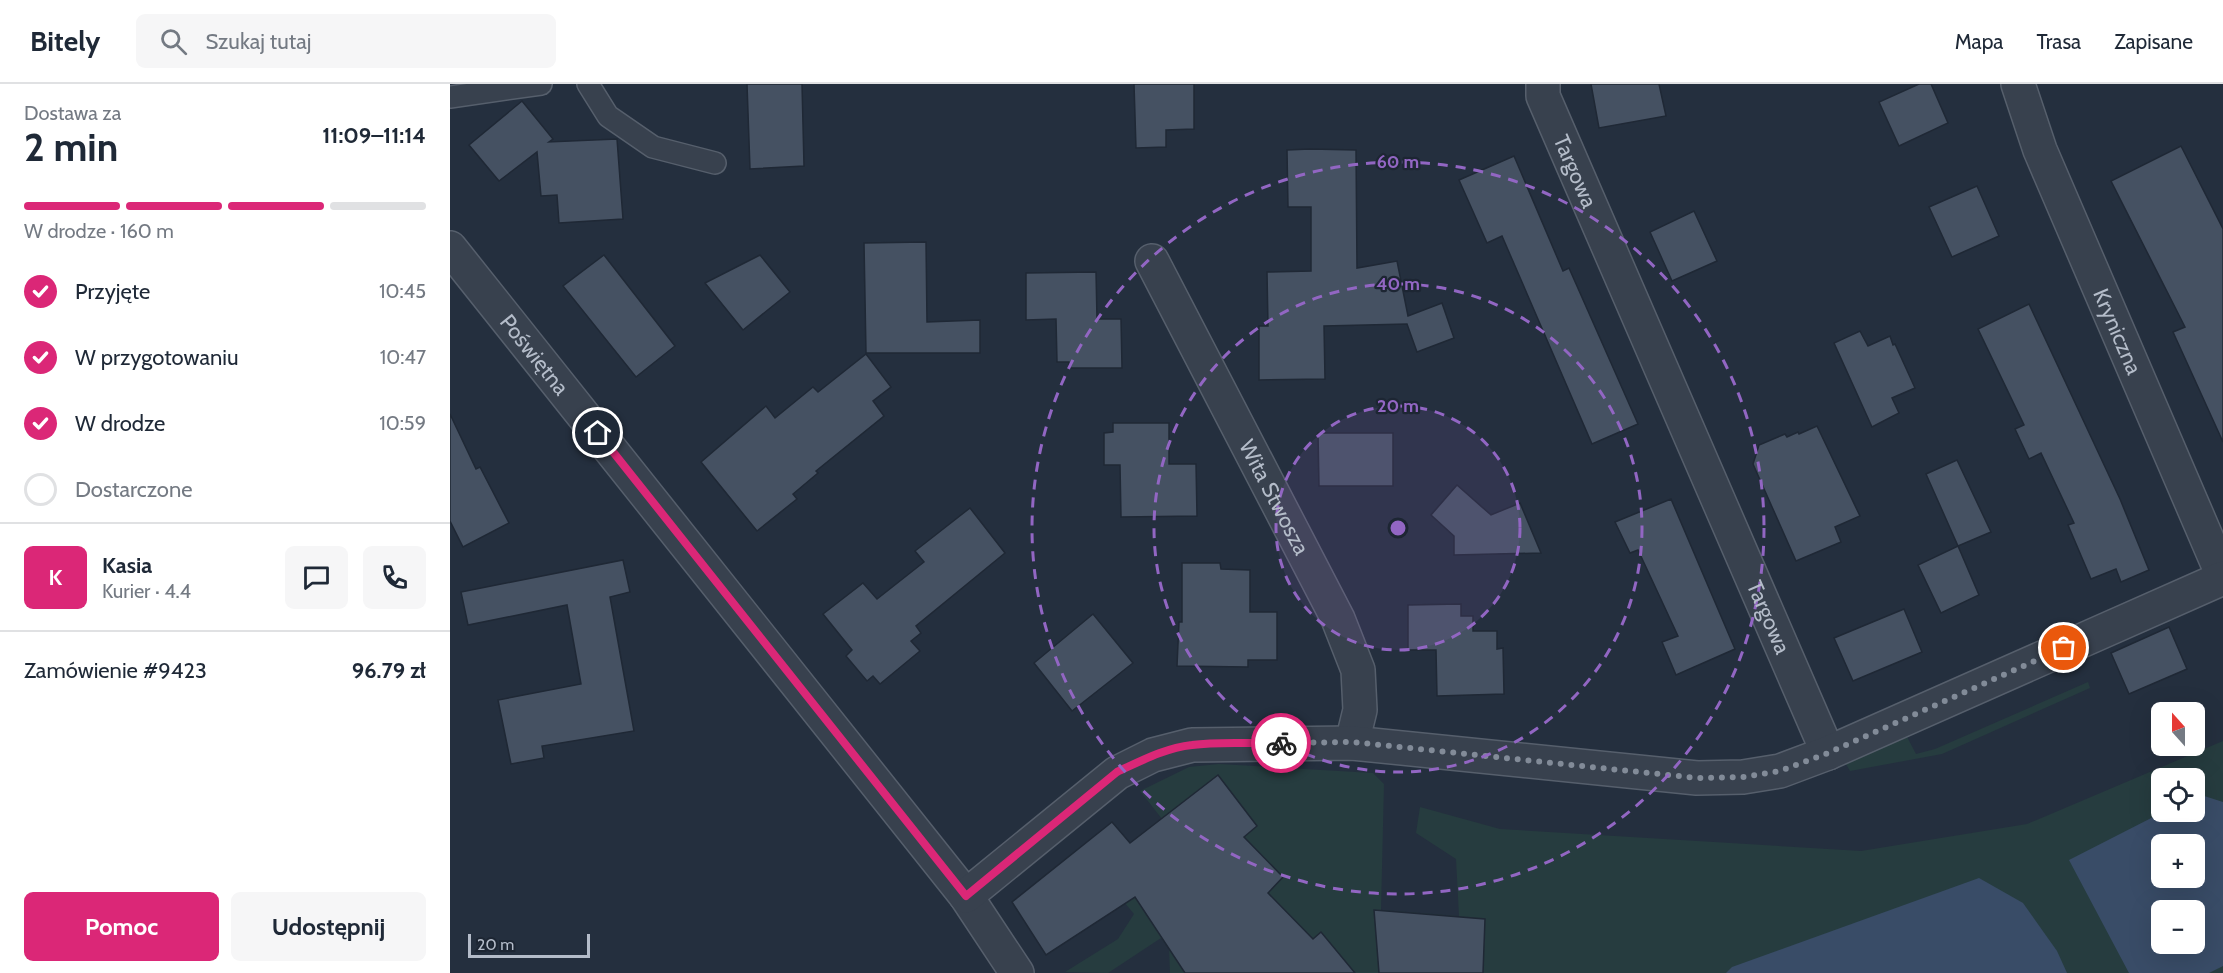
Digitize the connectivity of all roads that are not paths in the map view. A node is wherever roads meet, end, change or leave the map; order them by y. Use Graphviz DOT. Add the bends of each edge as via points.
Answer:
graph roads {
  1 [pos="541,84"];
  2 [pos="588,84"];
  3 [pos="1543,84"];
  4 [pos="2018,84"];
  5 [pos="450,97"];
  6 [pos="715,163"];
  7 [pos="450,248"];
  8 [pos="1152,261"];
  9 [pos="2223,577"];
  10 [pos="1352,742"];
  11 [pos="1828,753"];
  12 [pos="966,896"];
  13 [pos="1017,973"];
  1 -- 5 [label="lane"];
  2 -- 6 [label="lane" via="608,116 653,147"];
  3 -- 11 [label="street, Targowa" via="1543,96"];
  4 -- 9 [label="street, Kryniczna" via="2044,160"];
  7 -- 12 [label="street, Poświętna"];
  8 -- 10 [label="street, Wita Stwosza" via="1338,619 1358,670 1360,710"];
  9 -- 11 [label="street"];
  10 -- 11 [label="street" via="1697,778 1780,771"];
  10 -- 12 [label="street" via="1192,745 1153,755 1117,772"];
  12 -- 13 [label="street, Poświętna"];
}
